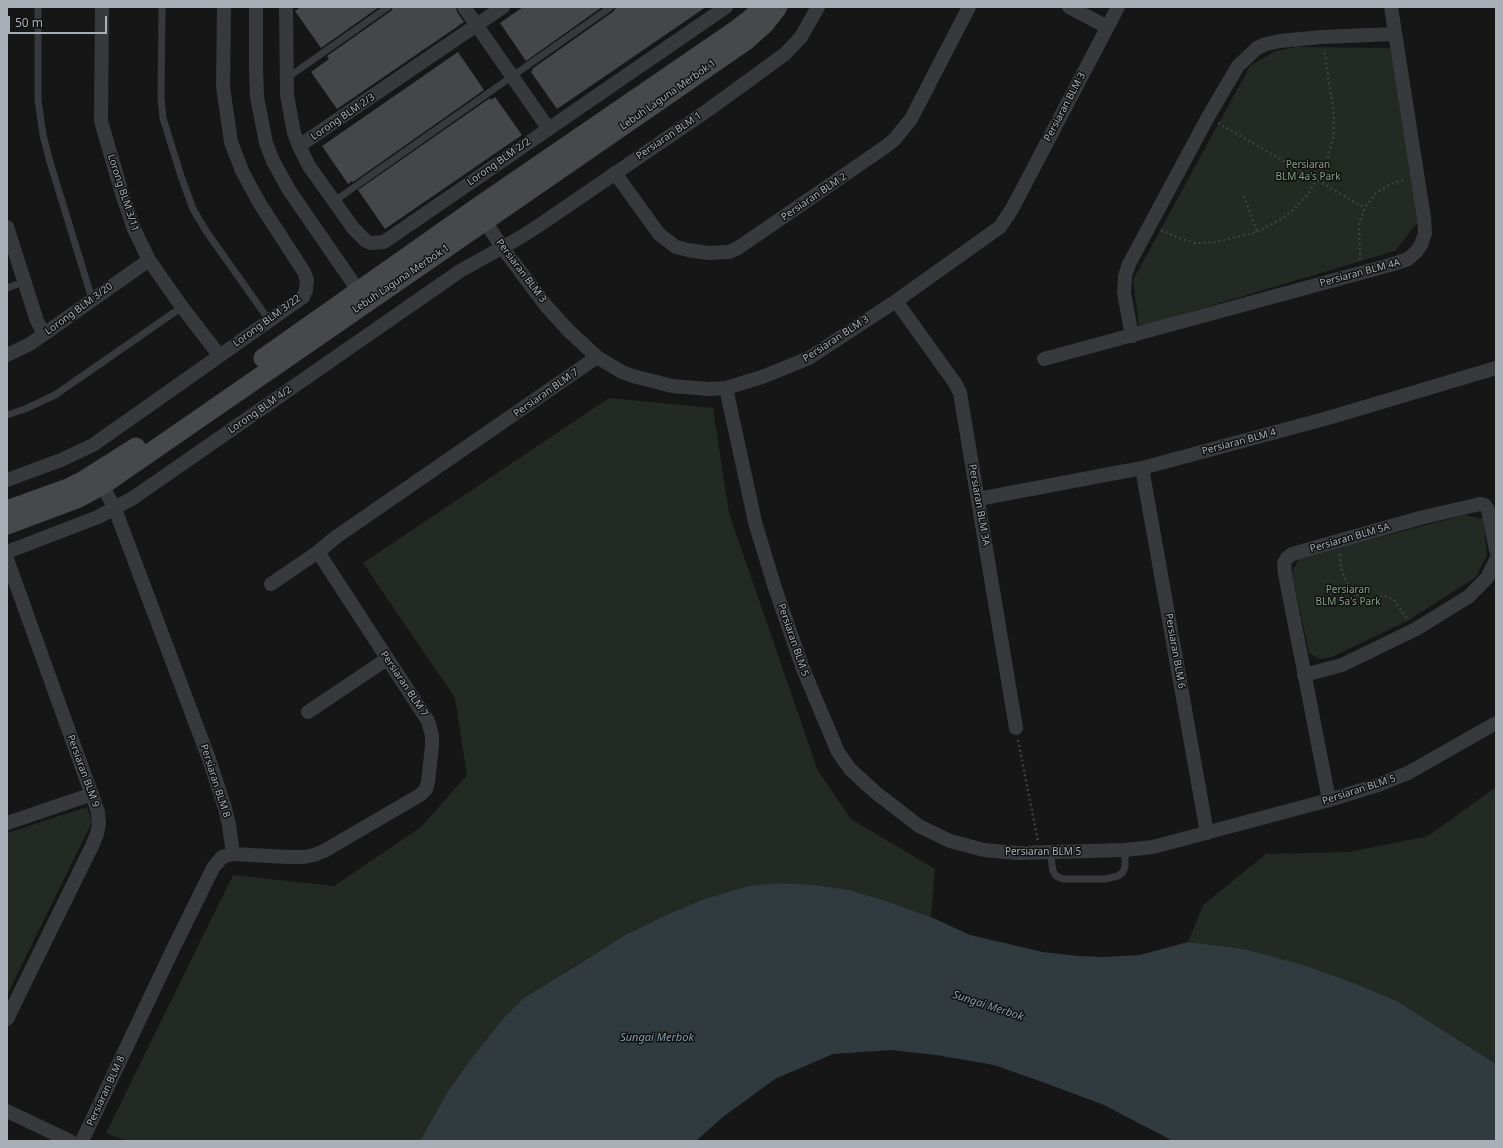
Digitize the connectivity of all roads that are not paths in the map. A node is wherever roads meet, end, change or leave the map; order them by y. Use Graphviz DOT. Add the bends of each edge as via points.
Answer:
graph roads {
  1 [pos="38,7"];
  2 [pos="102,7"];
  3 [pos="162,7"];
  4 [pos="224,7"];
  5 [pos="256,7"];
  6 [pos="286,7"];
  7 [pos="388,7"];
  8 [pos="464,7"];
  9 [pos="503,7"];
  10 [pos="611,7"];
  11 [pos="726,7"];
  12 [pos="763,7"];
  13 [pos="778,7"];
  14 [pos="818,7"];
  15 [pos="969,7"];
  16 [pos="1069,7"];
  17 [pos="1118,7"];
  18 [pos="1391,7"];
  19 [pos="477,26"];
  20 [pos="1107,28"];
  21 [pos="1395,34"];
  22 [pos="512,76"];
  23 [pos="287,78"];
  24 [pos="548,128"];
  25 [pos="299,146"];
  26 [pos="614,173"];
  27 [pos="333,202"];
  28 [pos="481,215"];
  29 [pos="7,227"];
  30 [pos="502,247"];
  31 [pos="149,260"];
  32 [pos="24,282"];
  33 [pos="7,288"];
  34 [pos="362,297"];
  35 [pos="92,299"];
  36 [pos="896,301"];
  37 [pos="182,307"];
  38 [pos="269,320"];
  39 [pos="44,334"];
  40 [pos="1132,336"];
  41 [pos="7,355"];
  42 [pos="219,355"];
  43 [pos="597,357"];
  44 [pos="1044,359"];
  45 [pos="1496,368"];
  46 [pos="726,388"];
  47 [pos="7,415"];
  48 [pos="1142,468"];
  49 [pos="100,479"];
  50 [pos="7,480"];
  51 [pos="978,499"];
  52 [pos="115,509"];
  53 [pos="7,510"];
  54 [pos="7,525"];
  55 [pos="1496,550"];
  56 [pos="7,552"];
  57 [pos="318,552"];
  58 [pos="7,559"];
  59 [pos="1496,560"];
  60 [pos="271,584"];
  61 [pos="387,659"];
  62 [pos="1304,675"];
  63 [pos="308,712"];
  64 [pos="1496,723"];
  65 [pos="1016,728"];
  66 [pos="92,794"];
  67 [pos="1330,800"];
  68 [pos="7,822"];
  69 [pos="1207,833"];
  70 [pos="1125,850"];
  71 [pos="1045,852"];
  72 [pos="233,854"];
  73 [pos="7,1019"];
  74 [pos="7,1112"];
  75 [pos="70,1141"];
  76 [pos="82,1141"];
  1 -- 35 [label="lane" via="38,100 43,135"];
  2 -- 31 [label="street, Lorong BLM 3/11" via="101,121 134,230"];
  3 -- 38 [label="lane" via="161,98 192,209"];
  4 -- 38 [label="street, Lorong BLM 3/22" via="223,87 231,142 242,171 260,204 307,280 303,297"];
  5 -- 34 [label="street" via="257,97 266,143 289,190"];
  6 -- 23 [label="street, Lorong BLM 2/3"];
  7 -- 23 [label="lane"];
  8 -- 19 [label="street"];
  9 -- 19 [label="street, Lorong BLM 2/3"];
  10 -- 22 [label="lane"];
  11 -- 24 [label="street, Lorong BLM 2/2"];
  12 -- 28 [label="street, Lebuh Laguna Merbok 1" via="734,31"];
  13 -- 28 [label="street, Lebuh Laguna Merbok 1" via="765,24 746,41"];
  14 -- 26 [label="street, Persiaran BLM 1" via="800,37 785,54"];
  15 -- 26 [label="street, Persiaran BLM 2" via="911,119 894,140 738,248 729,252 708,253 676,247 659,234"];
  16 -- 20 [label="street"];
  17 -- 20 [label="street, Persiaran BLM 3"];
  18 -- 21 [label="street, Persiaran BLM 4A"];
  19 -- 22 [label="street"];
  19 -- 25 [label="street, Lorong BLM 2/3"];
  20 -- 36 [label="street, Persiaran BLM 3" via="1007,218 989,236"];
  21 -- 40 [label="street" via="1280,41 1257,48 1238,66 1129,264 1124,293"];
  21 -- 40 [label="street, Persiaran BLM 4A" via="1424,218 1424,233 1416,252 1408,259 1361,273"];
  22 -- 24 [label="street"];
  22 -- 27 [label="lane"];
  23 -- 25 [label="street, Lorong BLM 2/3" via="290,112"];
  24 -- 27 [label="street, Lorong BLM 2/2" via="384,242 366,241"];
  25 -- 27 [label="street, Lorong BLM 2/2"];
  26 -- 30 [label="street, Persiaran BLM 1" via="521,237"];
  28 -- 30 [label="street, Persiaran BLM 3"];
  28 -- 34 [label="street, Lebuh Laguna Merbok 1"];
  29 -- 32 [label="street"];
  30 -- 43 [label="street, Persiaran BLM 3" via="547,307"];
  30 -- 52 [label="street, Lorong BLM 4/2" via="460,271"];
  31 -- 35 [label="street, Lorong BLM 3/20"];
  31 -- 37 [label="street, Lorong BLM 3/11"];
  32 -- 33 [label="lane"];
  32 -- 39 [label="street"];
  34 -- 49 [label="street, Lebuh Laguna Merbok 1" via="170,424"];
  35 -- 39 [label="street, Lorong BLM 3/20"];
  36 -- 46 [label="street, Persiaran BLM 3" via="809,358"];
  36 -- 51 [label="street, Persiaran BLM 3A" via="955,383 960,394"];
  37 -- 42 [label="street, Lorong BLM 3/11"];
  37 -- 47 [label="lane" via="56,395"];
  38 -- 42 [label="street, Lorong BLM 3/22"];
  39 -- 41 [label="street, Lorong BLM 3/20"];
  40 -- 44 [label="street, Persiaran BLM 4A"];
  42 -- 50 [label="street, Lorong BLM 3/22" via="93,445"];
  43 -- 46 [label="street, Persiaran BLM 3" via="622,372 646,380 688,388"];
  43 -- 57 [label="street, Persiaran BLM 7"];
  45 -- 48 [label="street, Persiaran BLM 4" via="1328,418"];
  46 -- 71 [label="street, Persiaran BLM 5" via="755,522 774,585 803,669 838,752 864,783 910,819 950,841 984,850"];
  48 -- 51 [label="street, Persiaran BLM 4"];
  48 -- 69 [label="street, Persiaran BLM 6"];
  49 -- 52 [label="street, Persiaran BLM 8"];
  49 -- 53 [label="street, Lebuh Laguna Merbok 1"];
  49 -- 54 [label="street, Lebuh Laguna Merbok 1" via="79,498"];
  51 -- 65 [label="street, Persiaran BLM 3A"];
  52 -- 56 [label="street, Lorong BLM 4/2"];
  52 -- 72 [label="street, Persiaran BLM 8" via="209,759 225,808"];
  55 -- 62 [label="street, Persiaran BLM 5A" via="1488,510 1485,505 1480,504 1292,554 1284,563 1285,574"];
  57 -- 60 [label="street, Persiaran BLM 7"];
  57 -- 61 [label="street, Persiaran BLM 7"];
  58 -- 66 [label="street, Persiaran BLM 9"];
  59 -- 62 [label="street" via="1487,578 1473,592 1416,629 1342,665"];
  61 -- 63 [label="street"];
  61 -- 72 [label="street, Persiaran BLM 7" via="431,727 432,746 426,789 420,795 324,851 304,857"];
  62 -- 67 [label="street, Persiaran BLM 5A"];
  64 -- 67 [label="street, Persiaran BLM 5" via="1408,773"];
  66 -- 68 [label="street"];
  66 -- 73 [label="street, Persiaran BLM 9" via="98,812 97,834"];
  67 -- 69 [label="street, Persiaran BLM 5"];
  69 -- 70 [label="street, Persiaran BLM 5" via="1153,847"];
  70 -- 71 [label="street, Persiaran BLM 5"];
  70 -- 71 [label="lane" via="1123,872 1105,879 1056,876"];
  72 -- 76 [label="street, Persiaran BLM 8" via="222,857 213,868"];
  74 -- 75 [label="street"];
}
